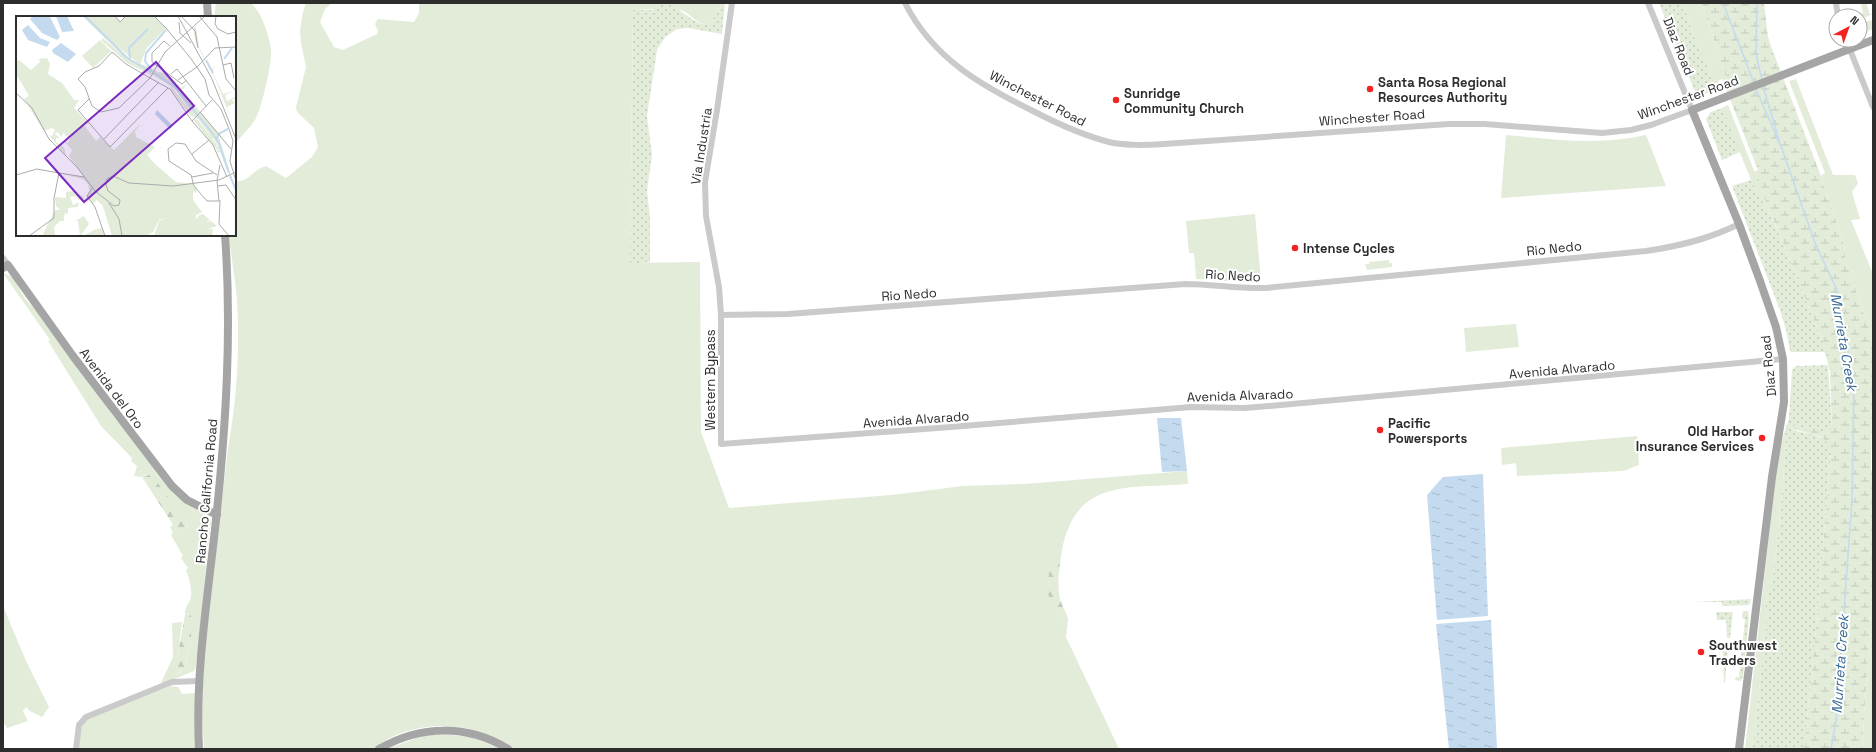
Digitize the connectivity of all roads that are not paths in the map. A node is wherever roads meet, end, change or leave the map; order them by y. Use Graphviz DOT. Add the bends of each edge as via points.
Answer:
graph roads {
  1 [pos="207,3"];
  2 [pos="732,3"];
  3 [pos="905,3"];
  4 [pos="1648,3"];
  5 [pos="208,16"];
  6 [pos="1873,40"];
  7 [pos="1849,50"];
  8 [pos="1873,107"];
  9 [pos="1692,110"];
  10 [pos="1739,224"];
  11 [pos="225,236"];
  12 [pos="5,264"];
  13 [pos="721,315"];
  14 [pos="1782,359"];
  15 [pos="721,444"];
  16 [pos="217,515"];
  17 [pos="198,681"];
  18 [pos="76,749"];
  19 [pos="199,749"];
  20 [pos="380,749"];
  21 [pos="508,749"];
  22 [pos="1739,749"];
  1 -- 5 [label="main road"];
  2 -- 13 [label="street, Via Industria" via="705,182 706,216 719,287"];
  3 -- 9 [label="street, Winchester Road" via="923,32 941,53 964,73 1017,104 1068,129 1089,137 1127,145 1449,124 1485,124 1602,133 1651,125"];
  4 -- 9 [label="street, Diaz Road"];
  6 -- 7 [label="main road, Winchester Road"];
  7 -- 8 [label="street"];
  7 -- 9 [label="main road, Winchester Road"];
  9 -- 10 [label="main road, Diaz Road"];
  10 -- 13 [label="street, Rio Nedo" via="1703,240 1646,251 1266,288 1185,284 796,313"];
  10 -- 14 [label="main road, Diaz Road" via="1776,327"];
  11 -- 16 [label="main road, Rancho California Road" via="227,386"];
  12 -- 16 [label="main road, Avenida del Oro" via="172,486 187,500"];
  13 -- 15 [label="street, Western Bypass"];
  14 -- 15 [label="street, Avenida Alvarado" via="1270,406 1191,407"];
  14 -- 22 [label="main road, Diaz Road" via="1784,402 1771,485"];
  16 -- 17 [label="main road, Rancho California Road"];
  17 -- 18 [label="street" via="172,682 86,717 79,725"];
  17 -- 19 [label="main road, Rancho California Road"];
  20 -- 21 [label="main road" via="419,732 447,730 474,734"];
}
